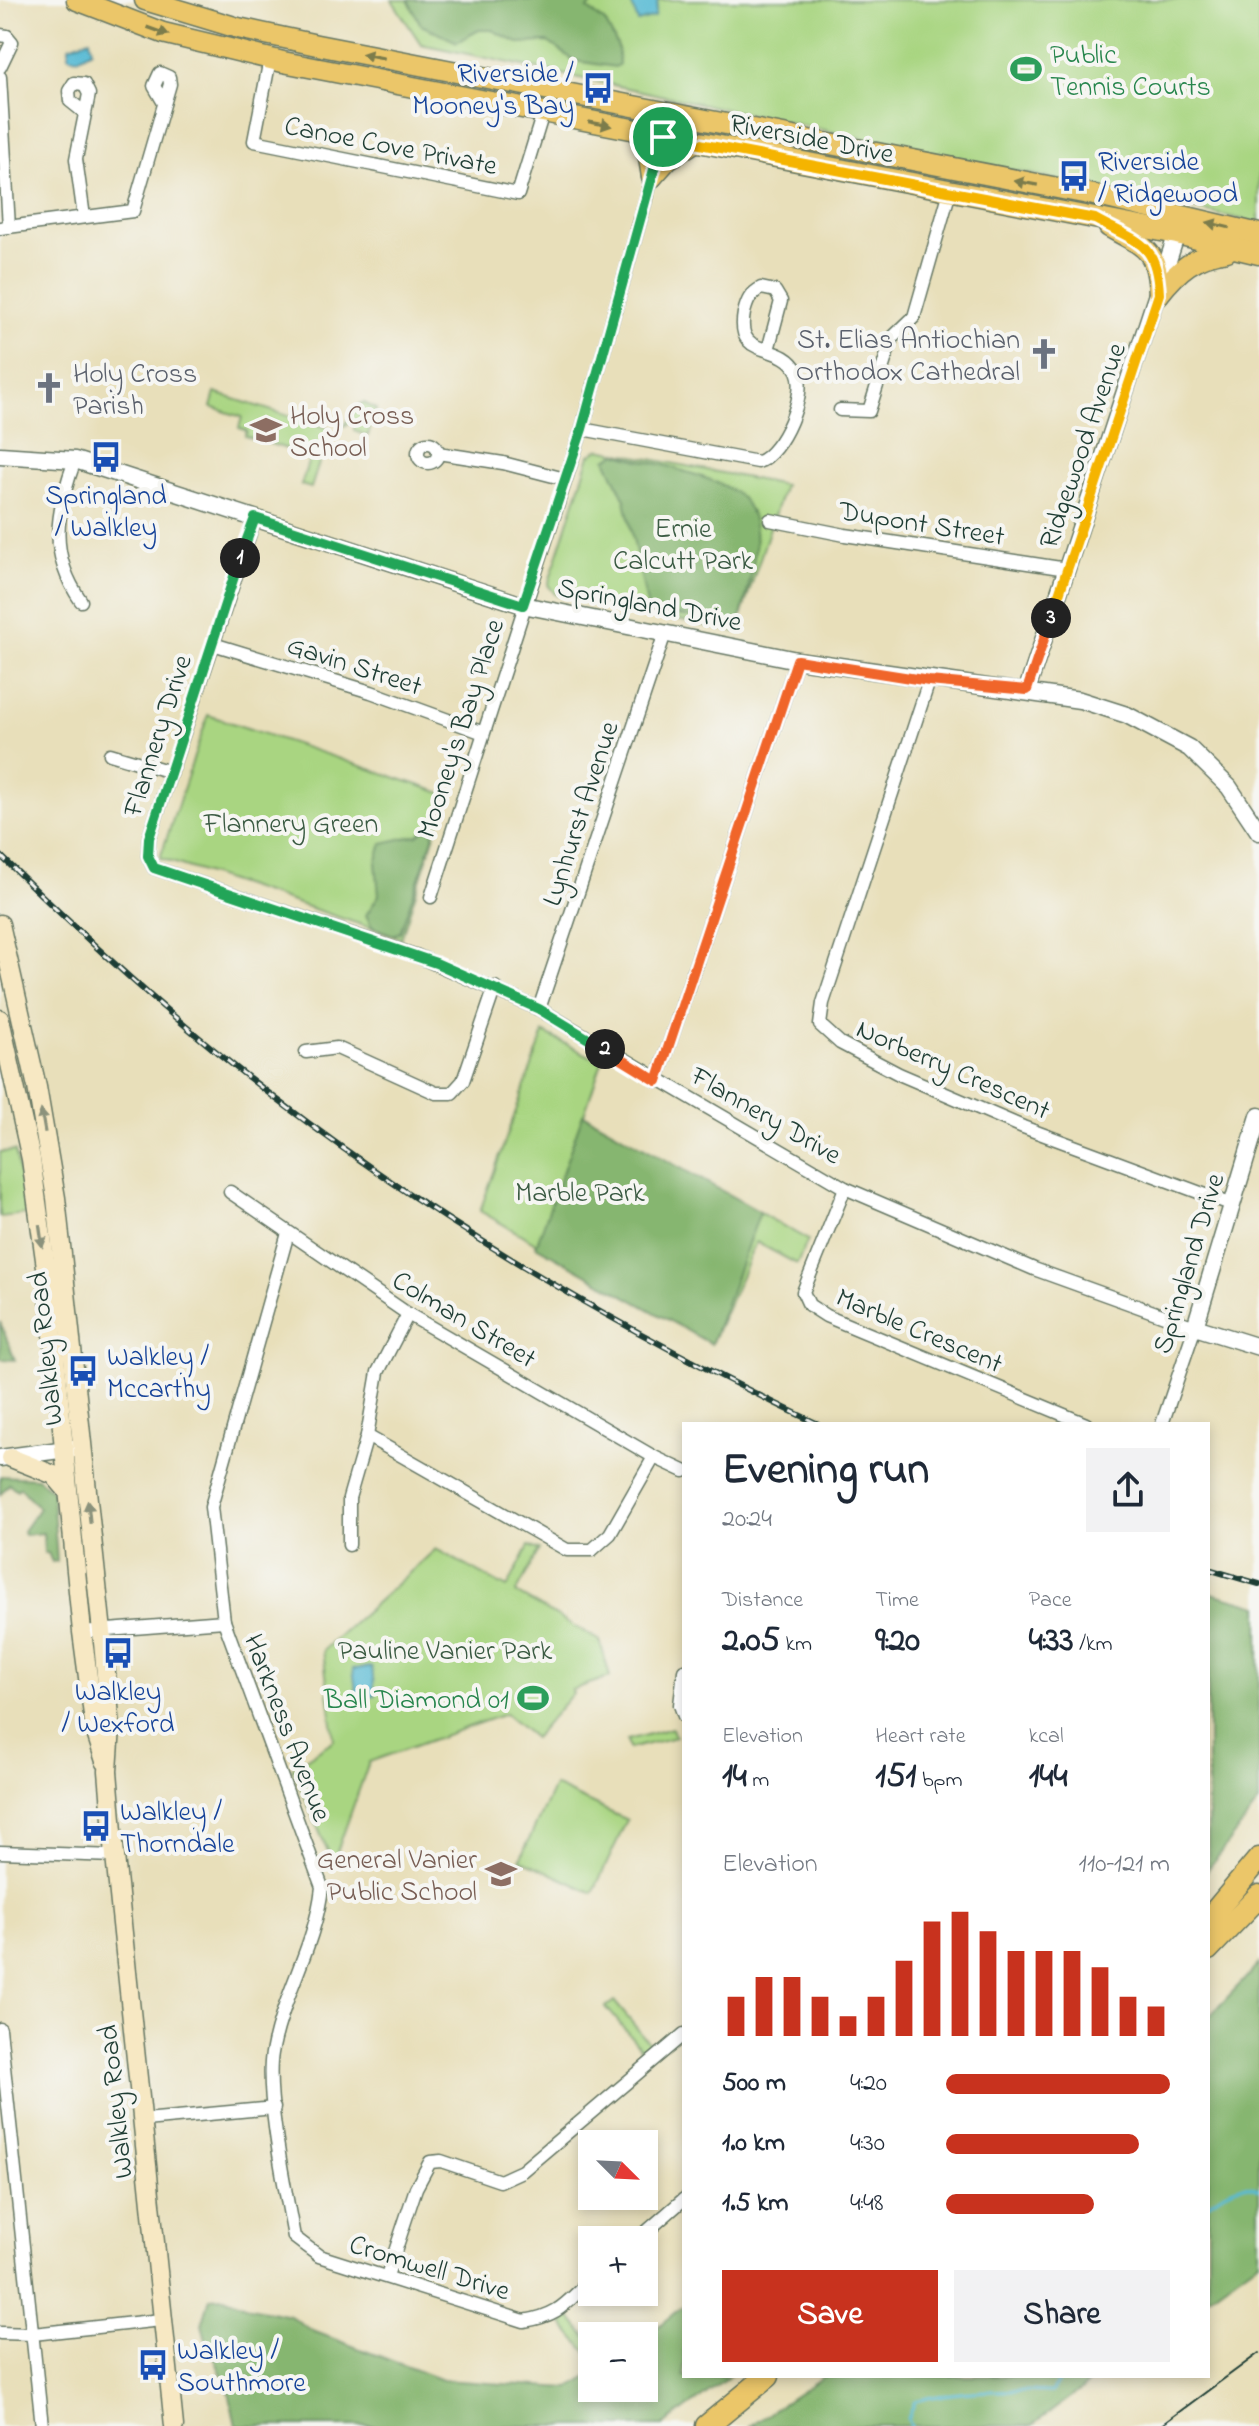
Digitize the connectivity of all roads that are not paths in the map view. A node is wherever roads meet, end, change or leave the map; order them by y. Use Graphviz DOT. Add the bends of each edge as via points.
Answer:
graph roads {
  1 [pos="77,0"];
  2 [pos="145,0"];
  3 [pos="0,35"];
  4 [pos="270,59"];
  5 [pos="0,67"];
  6 [pos="0,77"];
  7 [pos="164,103"];
  8 [pos="85,113"];
  9 [pos="543,113"];
  10 [pos="670,113"];
  11 [pos="639,132"];
  12 [pos="663,137"];
  13 [pos="693,143"];
  14 [pos="652,177"];
  15 [pos="950,191"];
  16 [pos="84,217"];
  17 [pos="1095,219"];
  18 [pos="1180,225"];
  19 [pos="5,227"];
  20 [pos="1259,234"];
  21 [pos="1237,249"];
  22 [pos="1259,254"];
  23 [pos="1159,294"];
  24 [pos="768,350"];
  25 [pos="840,410"];
  26 [pos="582,429"];
  27 [pos="438,453"];
  28 [pos="0,455"];
  29 [pos="75,460"];
  30 [pos="565,479"];
  31 [pos="255,518"];
  32 [pos="770,520"];
  33 [pos="1067,569"];
  34 [pos="81,601"];
  35 [pos="523,605"];
  36 [pos="665,633"];
  37 [pos="213,644"];
  38 [pos="797,660"];
  39 [pos="929,681"];
  40 [pos="1027,690"];
  41 [pos="481,732"];
  42 [pos="110,754"];
  43 [pos="171,772"];
  44 [pos="1259,832"];
  45 [pos="431,897"];
  46 [pos="0,924"];
  47 [pos="495,987"];
  48 [pos="539,1009"];
  49 [pos="0,1019"];
  50 [pos="306,1052"];
  51 [pos="657,1081"];
  52 [pos="1259,1116"];
  53 [pos="845,1188"];
  54 [pos="230,1192"];
  55 [pos="1233,1205"];
  56 [pos="288,1233"];
  57 [pos="408,1314"];
  58 [pos="1195,1327"];
  59 [pos="1259,1347"];
  60 [pos="1081,1422"];
  61 [pos="1163,1422"];
  62 [pos="367,1436"];
  63 [pos="83,1448"];
  64 [pos="63,1449"];
  65 [pos="654,1457"];
  66 [pos="6,1458"];
  67 [pos="682,1470"];
  68 [pos="67,1490"];
  69 [pos="349,1545"];
  70 [pos="224,1621"];
  71 [pos="82,1632"];
  72 [pos="102,1632"];
  73 [pos="682,1688"];
  74 [pos="682,1710"];
  75 [pos="108,1771"];
  76 [pos="0,1852"];
  77 [pos="115,1856"];
  78 [pos="1259,1859"];
  79 [pos="1259,1896"];
  80 [pos="1210,1918"];
  81 [pos="1210,1947"];
  82 [pos="0,2029"];
  83 [pos="682,2036"];
  84 [pos="274,2108"];
  85 [pos="145,2120"];
  86 [pos="682,2201"];
  87 [pos="653,2226"];
  88 [pos="294,2237"];
  89 [pos="387,2276"];
  90 [pos="578,2294"];
  91 [pos="161,2320"];
  92 [pos="0,2333"];
  93 [pos="33,2334"];
  94 [pos="766,2378"];
  95 [pos="42,2426"];
  96 [pos="174,2426"];
  97 [pos="707,2426"];
  1 -- 4 [label="main road, Riverside Drive, one-way" via="163,33"];
  10 -- 2 [label="main road, Riverside Drive, one-way" via="238,28"];
  3 -- 5 [label="street" via="12,42"];
  4 -- 9 [label="main road, Riverside Drive"];
  4 -- 9 [label="street, Canoe Cove Private" via="254,141 518,194"];
  6 -- 19 [label="street"];
  7 -- 16 [label="street" via="133,211"];
  8 -- 16 [label="street" via="76,159"];
  9 -- 11 [label="main road, Riverside Drive, one-way"];
  10 -- 12 [label="street, Mooney's Bay Place"];
  18 -- 10 [label="main road, Riverside Drive, one-way" via="1094,195"];
  11 -- 12 [label="main road, Riverside Drive"];
  11 -- 14 [label="main road"];
  12 -- 13 [label="main road, Riverside Drive"];
  12 -- 14 [label="street, Mooney's Bay Place"];
  13 -- 14 [label="main road"];
  13 -- 15 [label="main road, Riverside Drive"];
  14 -- 26 [label="street, Mooney's Bay Place"];
  15 -- 17 [label="main road, Riverside Drive"];
  15 -- 25 [label="street" via="914,317 892,338 869,411"];
  16 -- 19 [label="street"];
  17 -- 18 [label="main road, Riverside Drive"];
  17 -- 23 [label="main road" via="1155,257"];
  20 -- 18 [label="main road, Riverside Drive, one-way"];
  18 -- 21 [label="main road, Riverside Drive"];
  18 -- 23 [label="street, Ridgewood Avenue"];
  21 -- 22 [label="main road, Riverside Drive"];
  21 -- 23 [label="main road" via="1200,256 1180,269"];
  23 -- 33 [label="street, Ridgewood Avenue"];
  24 -- 24 [label="street" via="747,341 742,327 748,299 761,288 775,291 781,301"];
  24 -- 26 [label="street" via="792,364 800,383 784,439 768,459 758,462"];
  26 -- 30 [label="street, Mooney's Bay Place"];
  27 -- 30 [label="street"];
  28 -- 29 [label="street, Springland Drive"];
  29 -- 31 [label="street, Springland Drive"];
  29 -- 34 [label="street" via="61,497 58,547 65,578"];
  30 -- 35 [label="street, Mooney's Bay Place"];
  31 -- 35 [label="street, Springland Drive"];
  31 -- 37 [label="street, Flannery Drive"];
  32 -- 33 [label="street, Dupont Street"];
  33 -- 40 [label="street, Ridgewood Avenue"];
  35 -- 36 [label="street, Springland Drive"];
  35 -- 41 [label="street, Mooney's Bay Place"];
  36 -- 38 [label="street, Springland Drive"];
  36 -- 48 [label="street, Lynhurst Avenue"];
  37 -- 41 [label="street, Gavin Street"];
  37 -- 43 [label="street, Flannery Drive"];
  38 -- 39 [label="street, Springland Drive"];
  38 -- 51 [label="street"];
  39 -- 40 [label="street, Springland Drive"];
  39 -- 55 [label="street, Norberry Crescent" via="820,1025 840,1043 899,1074 1023,1127"];
  40 -- 44 [label="street, Springland Drive" via="1127,715 1178,741 1211,766"];
  41 -- 45 [label="street, Mooney's Bay Place"];
  42 -- 43 [label="street"];
  43 -- 47 [label="street, Flannery Drive" via="149,838 154,868 400,949"];
  63 -- 46 [label="main road, Walkley Road, one-way" via="56,1198"];
  47 -- 48 [label="street, Flannery Drive"];
  47 -- 50 [label="street" via="463,1081 452,1093 436,1093 337,1048"];
  48 -- 51 [label="street, Flannery Drive"];
  49 -- 64 [label="main road, Walkley Road, one-way" via="31,1159"];
  51 -- 53 [label="street, Flannery Drive"];
  52 -- 55 [label="street, Springland Drive"];
  53 -- 58 [label="street, Flannery Drive" via="1034,1269"];
  53 -- 60 [label="street, Marble Crescent" via="803,1292 809,1305"];
  54 -- 56 [label="street, Colman Street"];
  55 -- 58 [label="street, Springland Drive"];
  56 -- 57 [label="street, Colman Street"];
  56 -- 70 [label="street, Harkness Avenue" via="211,1507"];
  57 -- 62 [label="street" via="378,1372"];
  57 -- 65 [label="street, Colman Street"];
  58 -- 59 [label="street, Flannery Drive"];
  58 -- 61 [label="street, Springland Drive"];
  62 -- 65 [label="street" via="567,1550 592,1550 610,1534"];
  62 -- 69 [label="street" via="349,1498"];
  63 -- 64 [label="street"];
  72 -- 63 [label="main road, Walkley Road, one-way"];
  64 -- 66 [label="street"];
  64 -- 68 [label="main road, Walkley Road"];
  65 -- 67 [label="street, Colman Street"];
  66 -- 68 [label="main road" via="54,1475"];
  68 -- 71 [label="main road, Walkley Road"];
  70 -- 72 [label="street"];
  70 -- 84 [label="street, Harkness Avenue" via="322,1887 319,1912 272,2053"];
  71 -- 72 [label="street"];
  71 -- 75 [label="main road, Walkley Road" via="95,1730"];
  72 -- 75 [label="main road, Walkley Road" via="111,1727"];
  73 -- 74 [label="street"];
  75 -- 77 [label="main road, Walkley Road"];
  76 -- 77 [label="street"];
  77 -- 85 [label="main road, Walkley Road"];
  78 -- 80 [label="highway"];
  79 -- 81 [label="highway"];
  82 -- 93 [label="street"];
  83 -- 89 [label="street" via="522,2171 500,2181 430,2162"];
  84 -- 85 [label="street"];
  84 -- 88 [label="street, Harkness Avenue"];
  85 -- 91 [label="main road, Walkley Road"];
  86 -- 87 [label="street"];
  88 -- 89 [label="street, Cromwell Drive" via="319,2256"];
  89 -- 90 [label="street, Cromwell Drive" via="524,2321 547,2317"];
  91 -- 93 [label="street"];
  91 -- 96 [label="main road, Walkley Road"];
  92 -- 93 [label="street"];
  93 -- 95 [label="street"];
  94 -- 97 [label="highway"];
}
